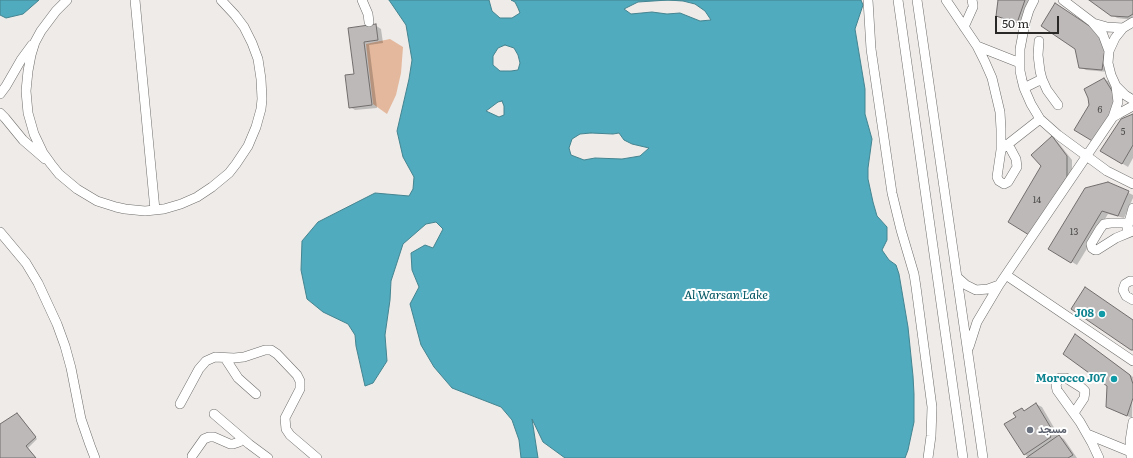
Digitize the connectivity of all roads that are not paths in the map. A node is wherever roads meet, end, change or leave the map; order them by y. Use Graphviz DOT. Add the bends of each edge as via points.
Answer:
graph roads {
  1 [pos="67,0"];
  2 [pos="135,0"];
  3 [pos="221,0"];
  4 [pos="362,0"];
  5 [pos="868,0"];
  6 [pos="898,0"];
  7 [pos="917,0"];
  8 [pos="946,0"];
  9 [pos="972,0"];
  10 [pos="1034,0"];
  11 [pos="1063,0"];
  12 [pos="369,22"];
  13 [pos="1092,22"];
  14 [pos="1133,22"];
  15 [pos="964,27"];
  16 [pos="1123,28"];
  17 [pos="1039,41"];
  18 [pos="35,42"];
  19 [pos="977,46"];
  20 [pos="1109,51"];
  21 [pos="1020,63"];
  22 [pos="1042,79"];
  23 [pos="1116,86"];
  24 [pos="1024,88"];
  25 [pos="0,94"];
  26 [pos="1133,100"];
  27 [pos="1058,106"];
  28 [pos="1133,106"];
  29 [pos="0,113"];
  30 [pos="1113,117"];
  31 [pos="1040,119"];
  32 [pos="1087,156"];
  33 [pos="51,164"];
  34 [pos="1133,184"];
  35 [pos="1133,208"];
  36 [pos="155,210"];
  37 [pos="1129,229"];
  38 [pos="0,232"];
  39 [pos="1006,275"];
  40 [pos="957,277"];
  41 [pos="1133,282"];
  42 [pos="999,285"];
  43 [pos="1133,300"];
  44 [pos="968,351"];
  45 [pos="225,358"];
  46 [pos="1133,361"];
  47 [pos="256,394"];
  48 [pos="180,404"];
  49 [pos="1074,413"];
  50 [pos="214,414"];
  51 [pos="1133,422"];
  52 [pos="1087,434"];
  53 [pos="242,438"];
  54 [pos="254,454"];
  55 [pos="1131,455"];
  56 [pos="192,456"];
  57 [pos="95,458"];
  58 [pos="268,458"];
  59 [pos="317,458"];
  60 [pos="928,458"];
  61 [pos="963,458"];
  62 [pos="983,458"];
  63 [pos="1099,458"];
  1 -- 18 [label="street" via="48,20"];
  2 -- 36 [label="street"];
  3 -- 36 [label="street" via="244,28 258,59 262,99 256,127 248,146 221,180 189,201"];
  4 -- 12 [label="street"];
  5 -- 60 [label="street" via="872,56 892,193 914,274 932,407"];
  6 -- 61 [label="street"];
  7 -- 40 [label="street"];
  8 -- 15 [label="street"];
  9 -- 15 [label="street" via="973,7"];
  10 -- 21 [label="street" via="1023,31"];
  11 -- 13 [label="street"];
  13 -- 16 [label="street" via="1107,27"];
  13 -- 20 [label="street" via="1103,36"];
  14 -- 16 [label="street"];
  15 -- 19 [label="street"];
  16 -- 20 [label="street" via="1114,38"];
  17 -- 22 [label="street" via="1038,55"];
  18 -- 25 [label="street"];
  18 -- 33 [label="street" via="28,71 28,113 34,134"];
  19 -- 21 [label="street"];
  19 -- 31 [label="street" via="992,78 1005,147"];
  20 -- 23 [label="street" via="1109,69"];
  21 -- 24 [label="street"];
  22 -- 24 [label="street"];
  22 -- 27 [label="street"];
  23 -- 26 [label="street"];
  23 -- 30 [label="street" via="1118,102"];
  24 -- 31 [label="street"];
  28 -- 30 [label="street"];
  29 -- 33 [label="street" via="23,140"];
  30 -- 32 [label="street"];
  31 -- 32 [label="street"];
  32 -- 34 [label="street" via="1107,171"];
  32 -- 39 [label="street"];
  33 -- 36 [label="street" via="72,186 97,200 125,209"];
  35 -- 37 [label="street"];
  38 -- 57 [label="street" via="26,263 57,324 71,368 81,419"];
  39 -- 42 [label="street"];
  39 -- 46 [label="street"];
  40 -- 42 [label="street" via="976,290"];
  40 -- 44 [label="street"];
  41 -- 43 [label="street" via="1124,284 1123,290 1126,296"];
  42 -- 44 [label="street" via="977,322"];
  44 -- 62 [label="street"];
  45 -- 47 [label="street" via="238,378"];
  45 -- 48 [label="street" via="210,358 202,364"];
  45 -- 59 [label="street" via="244,357 271,350 297,375 300,389 286,414 285,425 290,435"];
  49 -- 52 [label="street"];
  50 -- 53 [label="street"];
  51 -- 55 [label="street"];
  52 -- 55 [label="street"];
  52 -- 63 [label="street"];
  53 -- 54 [label="street"];
  53 -- 56 [label="street" via="230,444 209,437 204,439"];
  54 -- 58 [label="street"];
}
